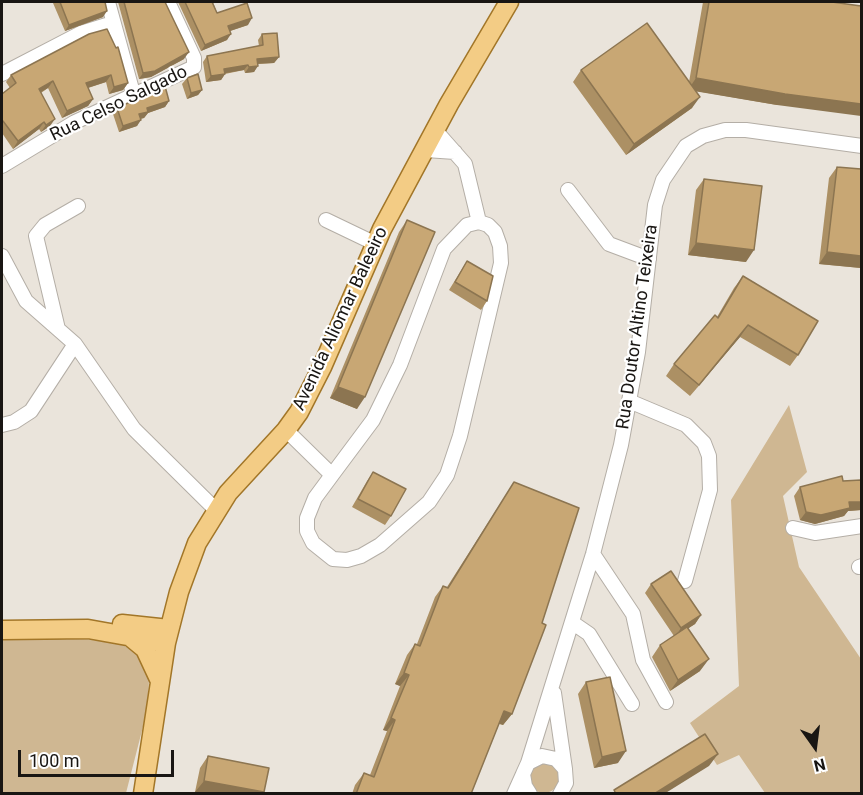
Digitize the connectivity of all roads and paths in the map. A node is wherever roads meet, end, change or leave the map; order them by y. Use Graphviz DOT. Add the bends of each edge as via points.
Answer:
graph roads {
  1 [pos="108,2"];
  2 [pos="168,2"];
  3 [pos="509,2"];
  4 [pos="113,23"];
  5 [pos="2,74"];
  6 [pos="133,93"];
  7 [pos="435,130"];
  8 [pos="861,146"];
  9 [pos="426,150"];
  10 [pos="455,152"];
  11 [pos="2,166"];
  12 [pos="568,190"];
  13 [pos="78,206"];
  14 [pos="326,220"];
  15 [pos="479,222"];
  16 [pos="376,244"];
  17 [pos="2,257"];
  18 [pos="649,259"];
  19 [pos="58,329"];
  20 [pos="75,344"];
  21 [pos="629,401"];
  22 [pos="2,425"];
  23 [pos="286,430"];
  24 [pos="332,475"];
  25 [pos="216,510"];
  26 [pos="861,525"];
  27 [pos="793,528"];
  28 [pos="593,554"];
  29 [pos="685,581"];
  30 [pos="179,592"];
  31 [pos="573,623"];
  32 [pos="128,629"];
  33 [pos="2,630"];
  34 [pos="167,636"];
  35 [pos="160,681"];
  36 [pos="553,688"];
  37 [pos="666,702"];
  38 [pos="632,704"];
  39 [pos="526,769"];
  40 [pos="566,772"];
  41 [pos="143,794"];
  42 [pos="514,794"];
  43 [pos="530,794"];
  44 [pos="560,794"];
  45 [pos="575,794"];
  1 -- 4 [label="street"];
  2 -- 6 [label="street, Rua Celso Salgado" via="194,64 191,69"];
  3 -- 7 [label="main road, Avenida Aliomar Baleeiro"];
  4 -- 5 [label="street" via="81,33"];
  4 -- 6 [label="street"];
  6 -- 11 [label="street, Rua Celso Salgado"];
  7 -- 9 [label="main road, Avenida Aliomar Baleeiro"];
  7 -- 10 [label="street"];
  8 -- 18 [label="street, Rua Doutor Altino Teixeira" via="746,129 704,136 686,146 663,180"];
  9 -- 10 [label="street"];
  9 -- 16 [label="main road, Avenida Aliomar Baleeiro"];
  10 -- 15 [label="street" via="465,164"];
  12 -- 18 [label="street" via="609,243"];
  13 -- 19 [label="street" via="45,225 36,236"];
  14 -- 16 [label="street"];
  15 -- 24 [label="street" via="467,225 444,249 400,365 373,420"];
  15 -- 24 [label="street" via="495,232 501,263 471,393 447,475 429,502 401,528 380,545 347,560 324,554 307,531 315,498"];
  16 -- 23 [label="main road, Avenida Aliomar Baleeiro" via="310,390"];
  17 -- 19 [label="street" via="26,301"];
  18 -- 21 [label="street, Rua Doutor Altino Teixeira"];
  19 -- 20 [label="street"];
  20 -- 22 [label="street" via="31,411"];
  20 -- 25 [label="street" via="139,435"];
  21 -- 28 [label="street, Rua Doutor Altino Teixeira"];
  21 -- 29 [label="street" via="686,425 704,443 710,490"];
  23 -- 24 [label="street"];
  23 -- 25 [label="main road, Avenida Aliomar Baleeiro"];
  25 -- 30 [label="main road, Avenida Aliomar Baleeiro" via="197,543"];
  26 -- 27 [label="street" via="815,533"];
  28 -- 31 [label="street, Rua Doutor Altino Teixeira"];
  28 -- 37 [label="street" via="633,614 643,660"];
  30 -- 32 [label="main road" via="154,615"];
  30 -- 34 [label="main road, Avenida Aliomar Baleeiro"];
  31 -- 36 [label="street, Rua Doutor Altino Teixeira"];
  31 -- 38 [label="street" via="589,634"];
  32 -- 33 [label="main road"];
  32 -- 34 [label="main road"];
  32 -- 35 [label="main road" via="145,650"];
  34 -- 35 [label="main road, Avenida Aliomar Baleeiro"];
  35 -- 41 [label="main road, Avenida Aliomar Baleeiro"];
  36 -- 39 [label="street, Rua Doutor Altino Teixeira"];
  36 -- 40 [label="street, Rua Doutor Altino Teixeira"];
  39 -- 40 [label="street" via="534,759 549,756"];
  39 -- 42 [label="street, Rua Doutor Altino Teixeira"];
  39 -- 43 [label="street" via="525,786"];
  40 -- 44 [label="street" via="567,783"];
  40 -- 45 [label="street, Rua Doutor Altino Teixeira"];
}
